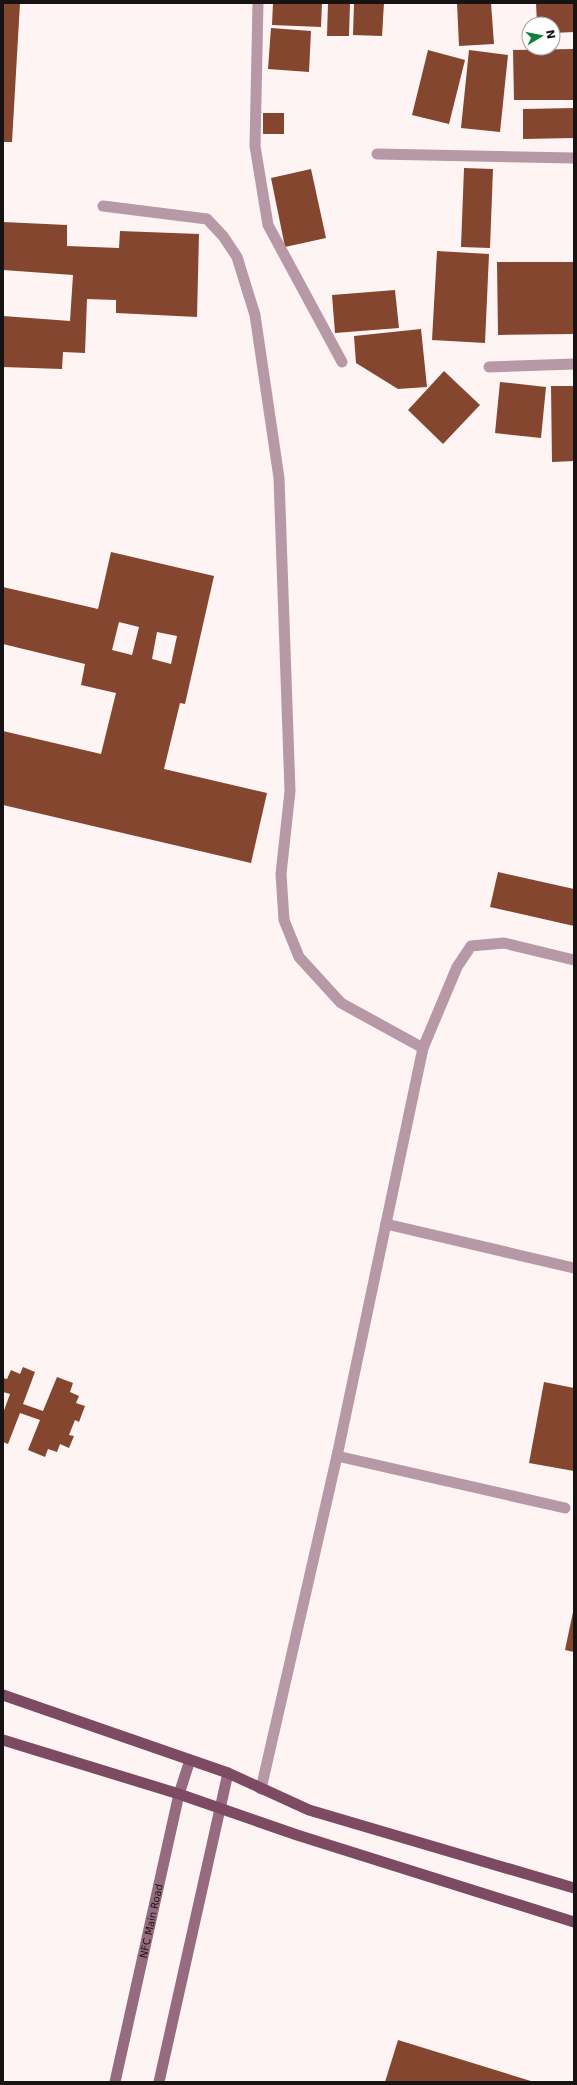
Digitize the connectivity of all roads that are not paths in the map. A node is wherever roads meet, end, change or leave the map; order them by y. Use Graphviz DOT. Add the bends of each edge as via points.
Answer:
graph roads {
  1 [pos="258,3"];
  2 [pos="377,154"];
  3 [pos="574,158"];
  4 [pos="104,206"];
  5 [pos="342,362"];
  6 [pos="574,364"];
  7 [pos="489,367"];
  8 [pos="574,960"];
  9 [pos="422,1048"];
  10 [pos="386,1224"];
  11 [pos="574,1268"];
  12 [pos="337,1456"];
  13 [pos="565,1508"];
  14 [pos="3,1695"];
  15 [pos="3,1740"];
  16 [pos="190,1760"];
  17 [pos="228,1773"];
  18 [pos="261,1789"];
  19 [pos="179,1794"];
  20 [pos="219,1808"];
  21 [pos="574,1888"];
  22 [pos="574,1922"];
  23 [pos="115,2082"];
  24 [pos="159,2082"];
  1 -- 5 [label="street" via="255,146 268,225"];
  2 -- 3 [label="street"];
  4 -- 9 [label="street" via="207,219 223,236 237,257 255,315 279,478 290,791 281,874 284,920 299,956 341,1004"];
  6 -- 7 [label="street"];
  8 -- 9 [label="street" via="504,943 470,946 457,967"];
  9 -- 10 [label="street"];
  10 -- 11 [label="street"];
  10 -- 12 [label="street"];
  12 -- 13 [label="street"];
  12 -- 18 [label="street"];
  14 -- 16 [label="main road"];
  15 -- 19 [label="main road"];
  16 -- 17 [label="main road"];
  16 -- 19 [label="main road, NFC Main Road"];
  17 -- 18 [label="main road"];
  17 -- 20 [label="main road"];
  18 -- 21 [label="main road" via="309,1810"];
  19 -- 20 [label="main road"];
  19 -- 23 [label="main road, NFC Main Road"];
  20 -- 22 [label="main road" via="297,1836"];
  20 -- 24 [label="main road"];
}
